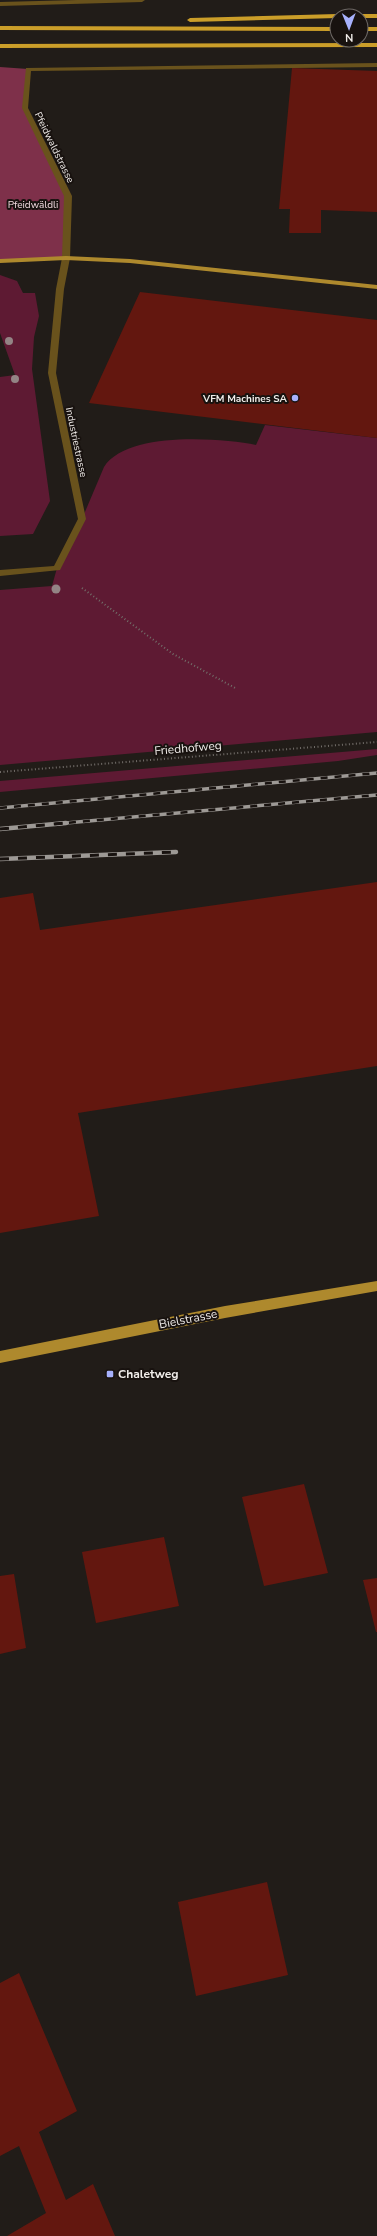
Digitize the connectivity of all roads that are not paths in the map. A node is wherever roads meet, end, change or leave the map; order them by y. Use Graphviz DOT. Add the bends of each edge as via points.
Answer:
graph roads {
  1 [pos="142,0"];
  2 [pos="0,4"];
  3 [pos="329,16"];
  4 [pos="171,21"];
  5 [pos="179,21"];
  6 [pos="44,27"];
  7 [pos="0,28"];
  8 [pos="329,29"];
  9 [pos="377,45"];
  10 [pos="0,46"];
  11 [pos="377,65"];
  12 [pos="66,258"];
  13 [pos="0,261"];
  14 [pos="377,287"];
  15 [pos="0,573"];
  16 [pos="377,1286"];
  17 [pos="0,1357"];
  1 -- 2 [label="street"];
  3 -- 5 [label="highway"];
  4 -- 6 [label="highway"];
  6 -- 7 [label="highway"];
  6 -- 8 [label="highway"];
  9 -- 10 [label="highway"];
  11 -- 12 [label="street, Pfeidwaldstrasse" via="28,69 25,108 68,196"];
  12 -- 13 [label="main road"];
  12 -- 14 [label="main road" via="130,261"];
  12 -- 15 [label="street, Industriestrasse" via="60,289 52,373 82,519 57,568"];
  16 -- 17 [label="main road, Bielstrasse" via="225,1312"];
}
